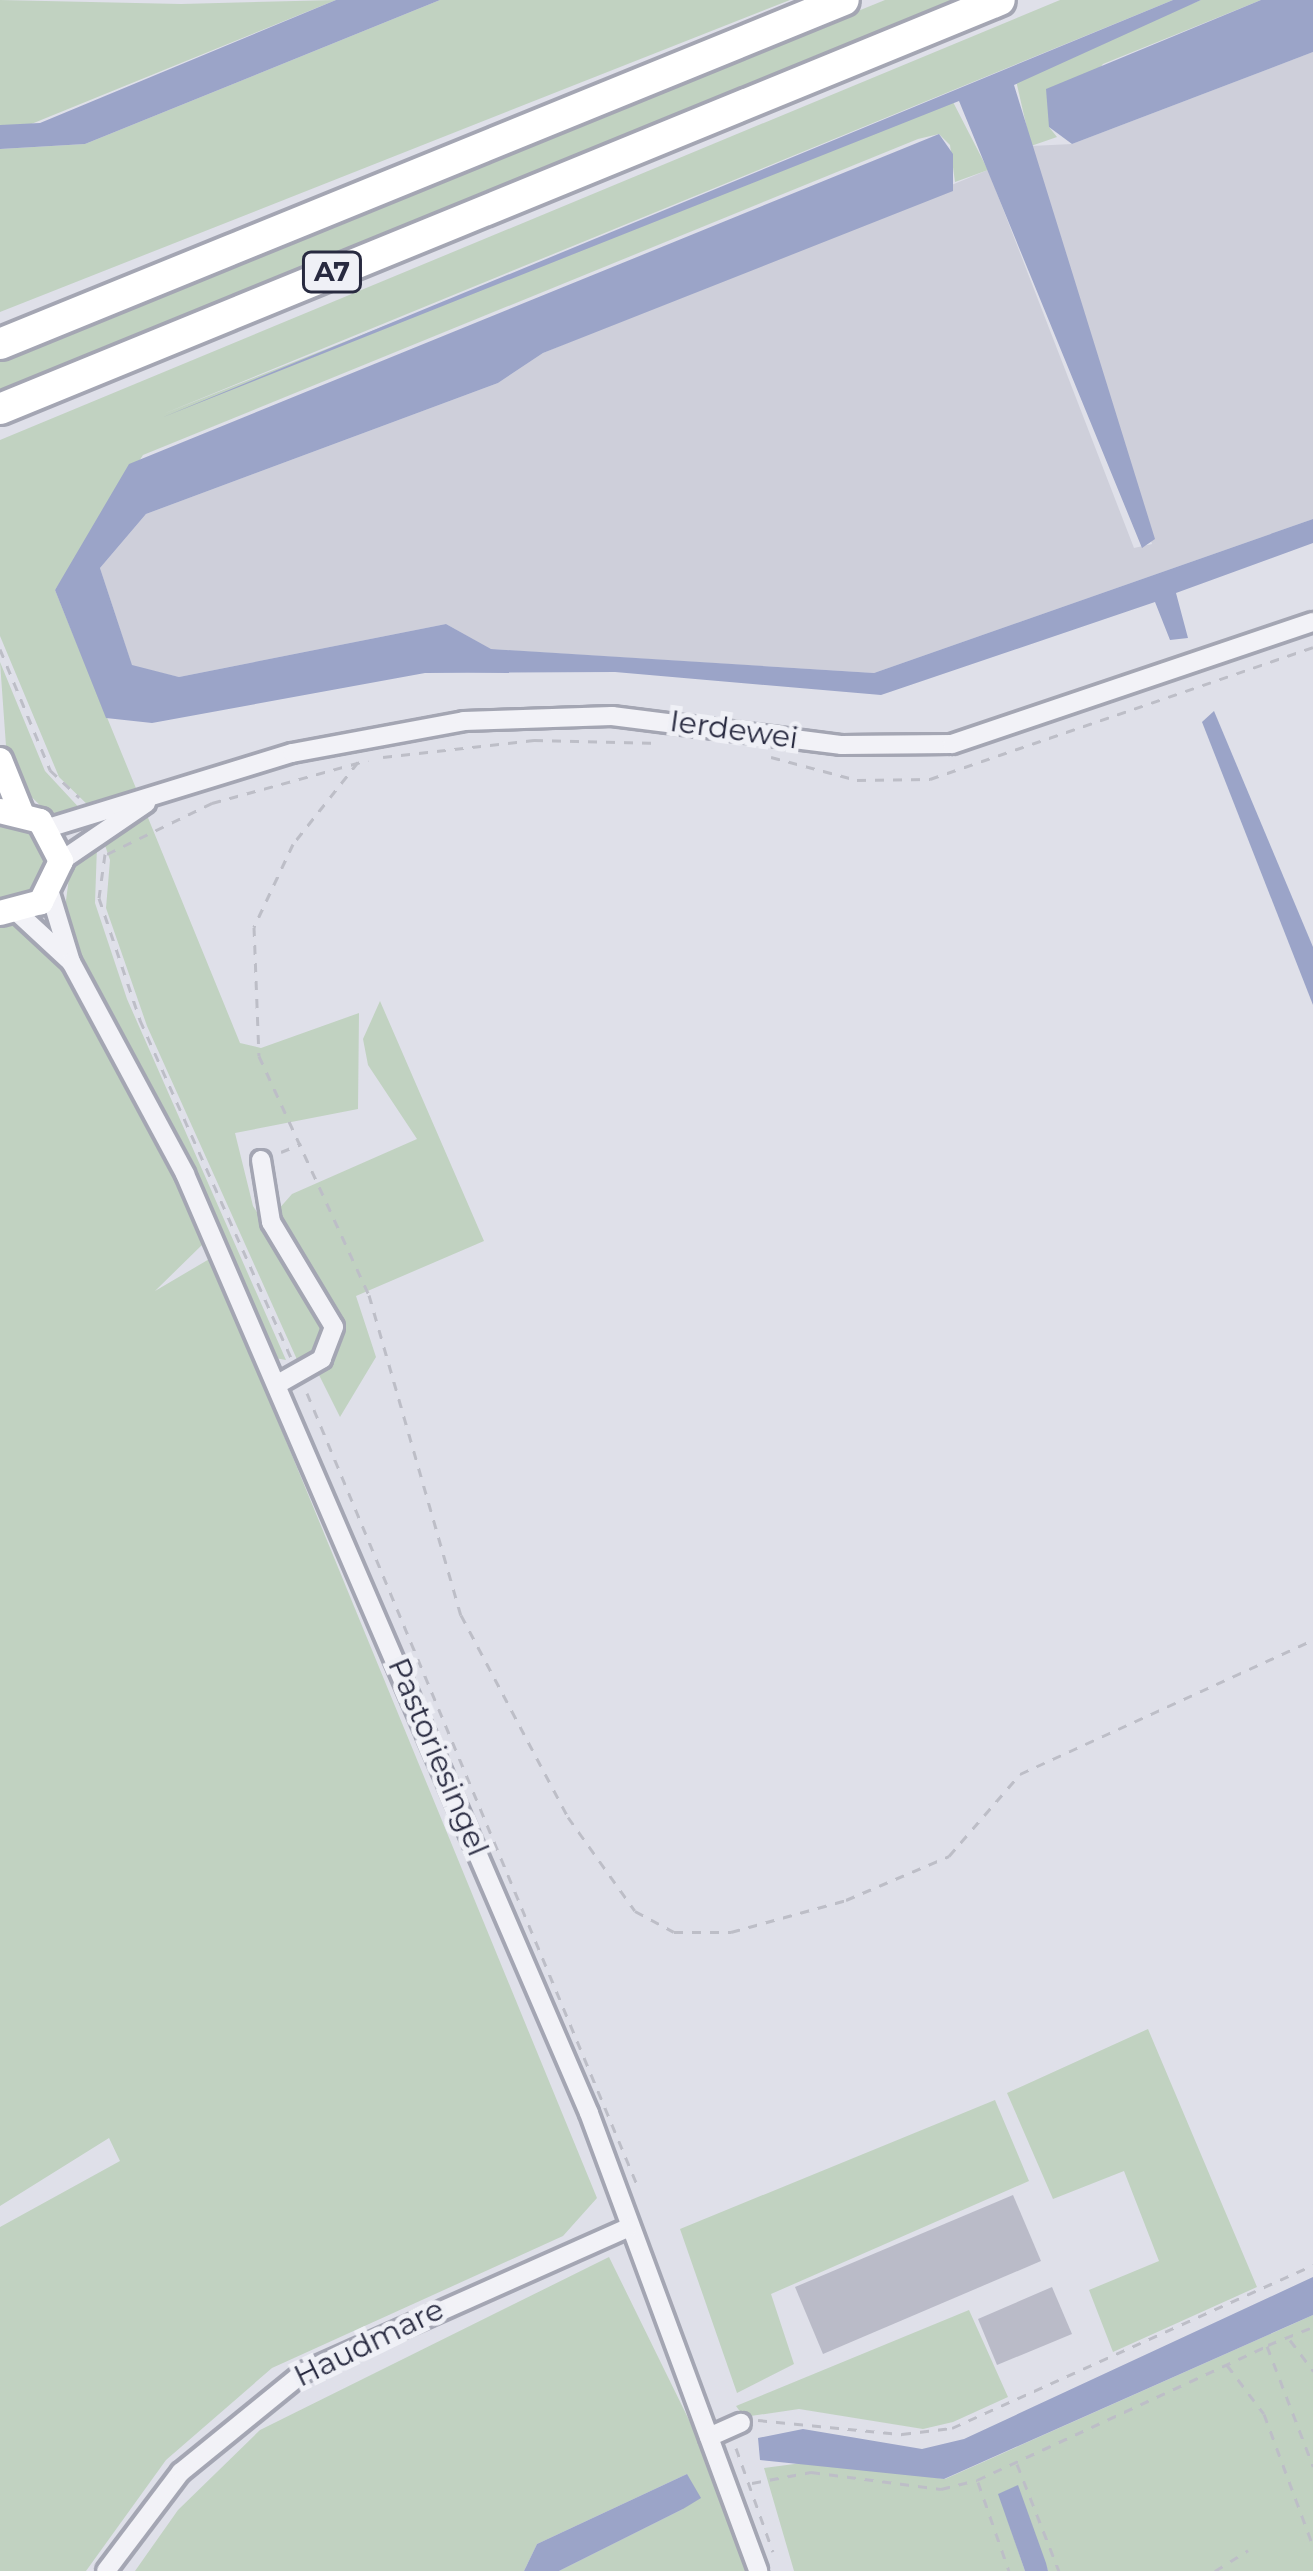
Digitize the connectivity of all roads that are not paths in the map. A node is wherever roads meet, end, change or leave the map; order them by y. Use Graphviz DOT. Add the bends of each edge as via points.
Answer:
graph roads {
  1 [pos="844,0"];
  2 [pos="1000,0"];
  3 [pos="0,344"];
  4 [pos="0,409"];
  5 [pos="1313,622"];
  6 [pos="0,760"];
  7 [pos="146,803"];
  8 [pos="10,811"];
  9 [pos="49,828"];
  10 [pos="61,861"];
  11 [pos="50,893"];
  12 [pos="9,913"];
  13 [pos="71,962"];
  14 [pos="261,1160"];
  15 [pos="278,1384"];
  16 [pos="627,2228"];
  17 [pos="741,2423"];
  18 [pos="709,2437"];
  19 [pos="106,2571"];
  20 [pos="758,2571"];
  1 -- 3 [label="highway, A7"];
  2 -- 4 [label="highway, A7"];
  5 -- 7 [label="street, Ierdewei" via="952,744 510,718 314,748"];
  6 -- 8 [label="main road"];
  7 -- 9 [label="street, Ierdewei"];
  7 -- 10 [label="street, Ierdewei"];
  8 -- 9 [label="main road"];
  9 -- 10 [label="main road"];
  10 -- 11 [label="main road"];
  11 -- 12 [label="main road"];
  11 -- 13 [label="street, Pastoriesingel"];
  12 -- 13 [label="street, Pastoriesingel"];
  13 -- 15 [label="street, Pastoriesingel" via="165,1132"];
  14 -- 15 [label="street" via="271,1222 333,1318 329,1350"];
  15 -- 16 [label="street, Pastoriesingel" via="595,2128"];
  16 -- 18 [label="street, Pastoriesingel"];
  16 -- 19 [label="street, Haudmare" via="304,2372 181,2472"];
  17 -- 18 [label="street"];
  18 -- 20 [label="street, Pastoriesingel"];
}
